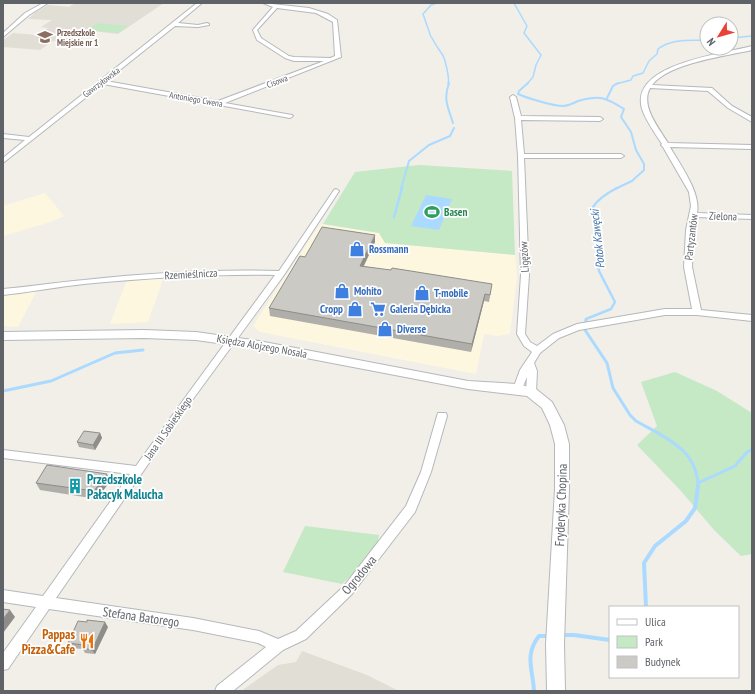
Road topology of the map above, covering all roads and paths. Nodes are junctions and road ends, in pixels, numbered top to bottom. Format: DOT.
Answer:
graph roads {
  1 [pos="46,3"];
  2 [pos="200,3"];
  3 [pos="265,3"];
  4 [pos="275,7"];
  5 [pos="173,24"];
  6 [pos="207,24"];
  7 [pos="3,36"];
  8 [pos="752,48"];
  9 [pos="334,58"];
  10 [pos="101,82"];
  11 [pos="647,86"];
  12 [pos="513,97"];
  13 [pos="219,103"];
  14 [pos="290,116"];
  15 [pos="518,118"];
  16 [pos="600,120"];
  17 [pos="752,120"];
  18 [pos="3,136"];
  19 [pos="28,139"];
  20 [pos="664,145"];
  21 [pos="752,147"];
  22 [pos="521,156"];
  23 [pos="621,156"];
  24 [pos="3,161"];
  25 [pos="336,191"];
  26 [pos="694,215"];
  27 [pos="752,217"];
  28 [pos="281,273"];
  29 [pos="3,292"];
  30 [pos="697,312"];
  31 [pos="752,318"];
  32 [pos="3,336"];
  33 [pos="232,340"];
  34 [pos="537,351"];
  35 [pos="524,390"];
  36 [pos="442,416"];
  37 [pos="3,454"];
  38 [pos="139,471"];
  39 [pos="3,596"];
  40 [pos="45,602"];
  41 [pos="278,646"];
  42 [pos="3,664"];
  43 [pos="222,691"];
  44 [pos="556,691"];
  1 -- 7 [label="street"];
  2 -- 5 [label="street, Gawrzyłowska"];
  3 -- 4 [label="street"];
  4 -- 9 [label="street"];
  4 -- 9 [label="street, Cisowa"];
  5 -- 6 [label="street"];
  5 -- 10 [label="street, Gawrzyłowska"];
  8 -- 11 [label="street"];
  9 -- 13 [label="street, Cisowa"];
  10 -- 13 [label="street, Antoniego Cwena"];
  10 -- 19 [label="street, Gawrzyłowska"];
  11 -- 17 [label="street"];
  11 -- 20 [label="street, Partyzantów"];
  12 -- 15 [label="street, Ligęzów"];
  13 -- 14 [label="street, Antoniego Cwena"];
  15 -- 16 [label="street"];
  15 -- 22 [label="street, Ligęzów"];
  18 -- 19 [label="street"];
  19 -- 24 [label="street, Gawrzyłowska"];
  20 -- 21 [label="street"];
  20 -- 26 [label="street, Partyzantów"];
  22 -- 23 [label="street"];
  22 -- 34 [label="street, Ligęzów"];
  25 -- 28 [label="street"];
  26 -- 27 [label="street, Zielona"];
  26 -- 30 [label="street, Partyzantów"];
  28 -- 29 [label="street, Rzemieślnicza"];
  28 -- 33 [label="street, Jana III Sobieskiego"];
  30 -- 31 [label="street"];
  30 -- 34 [label="street"];
  32 -- 33 [label="street, Księdza Alojzego Nosala"];
  33 -- 35 [label="street, Księdza Alojzego Nosala"];
  33 -- 38 [label="street, Jana III Sobieskiego"];
  34 -- 35 [label="street"];
  35 -- 44 [label="street, Fryderyka Chopina"];
  36 -- 41 [label="street, Ogrodowa"];
  37 -- 38 [label="street"];
  38 -- 40 [label="street, Jana III Sobieskiego"];
  39 -- 40 [label="street, Stefana Batorego"];
  40 -- 41 [label="street, Stefana Batorego"];
  40 -- 42 [label="street, Jana III Sobieskiego"];
  41 -- 43 [label="street, Ogrodowa"];
}
